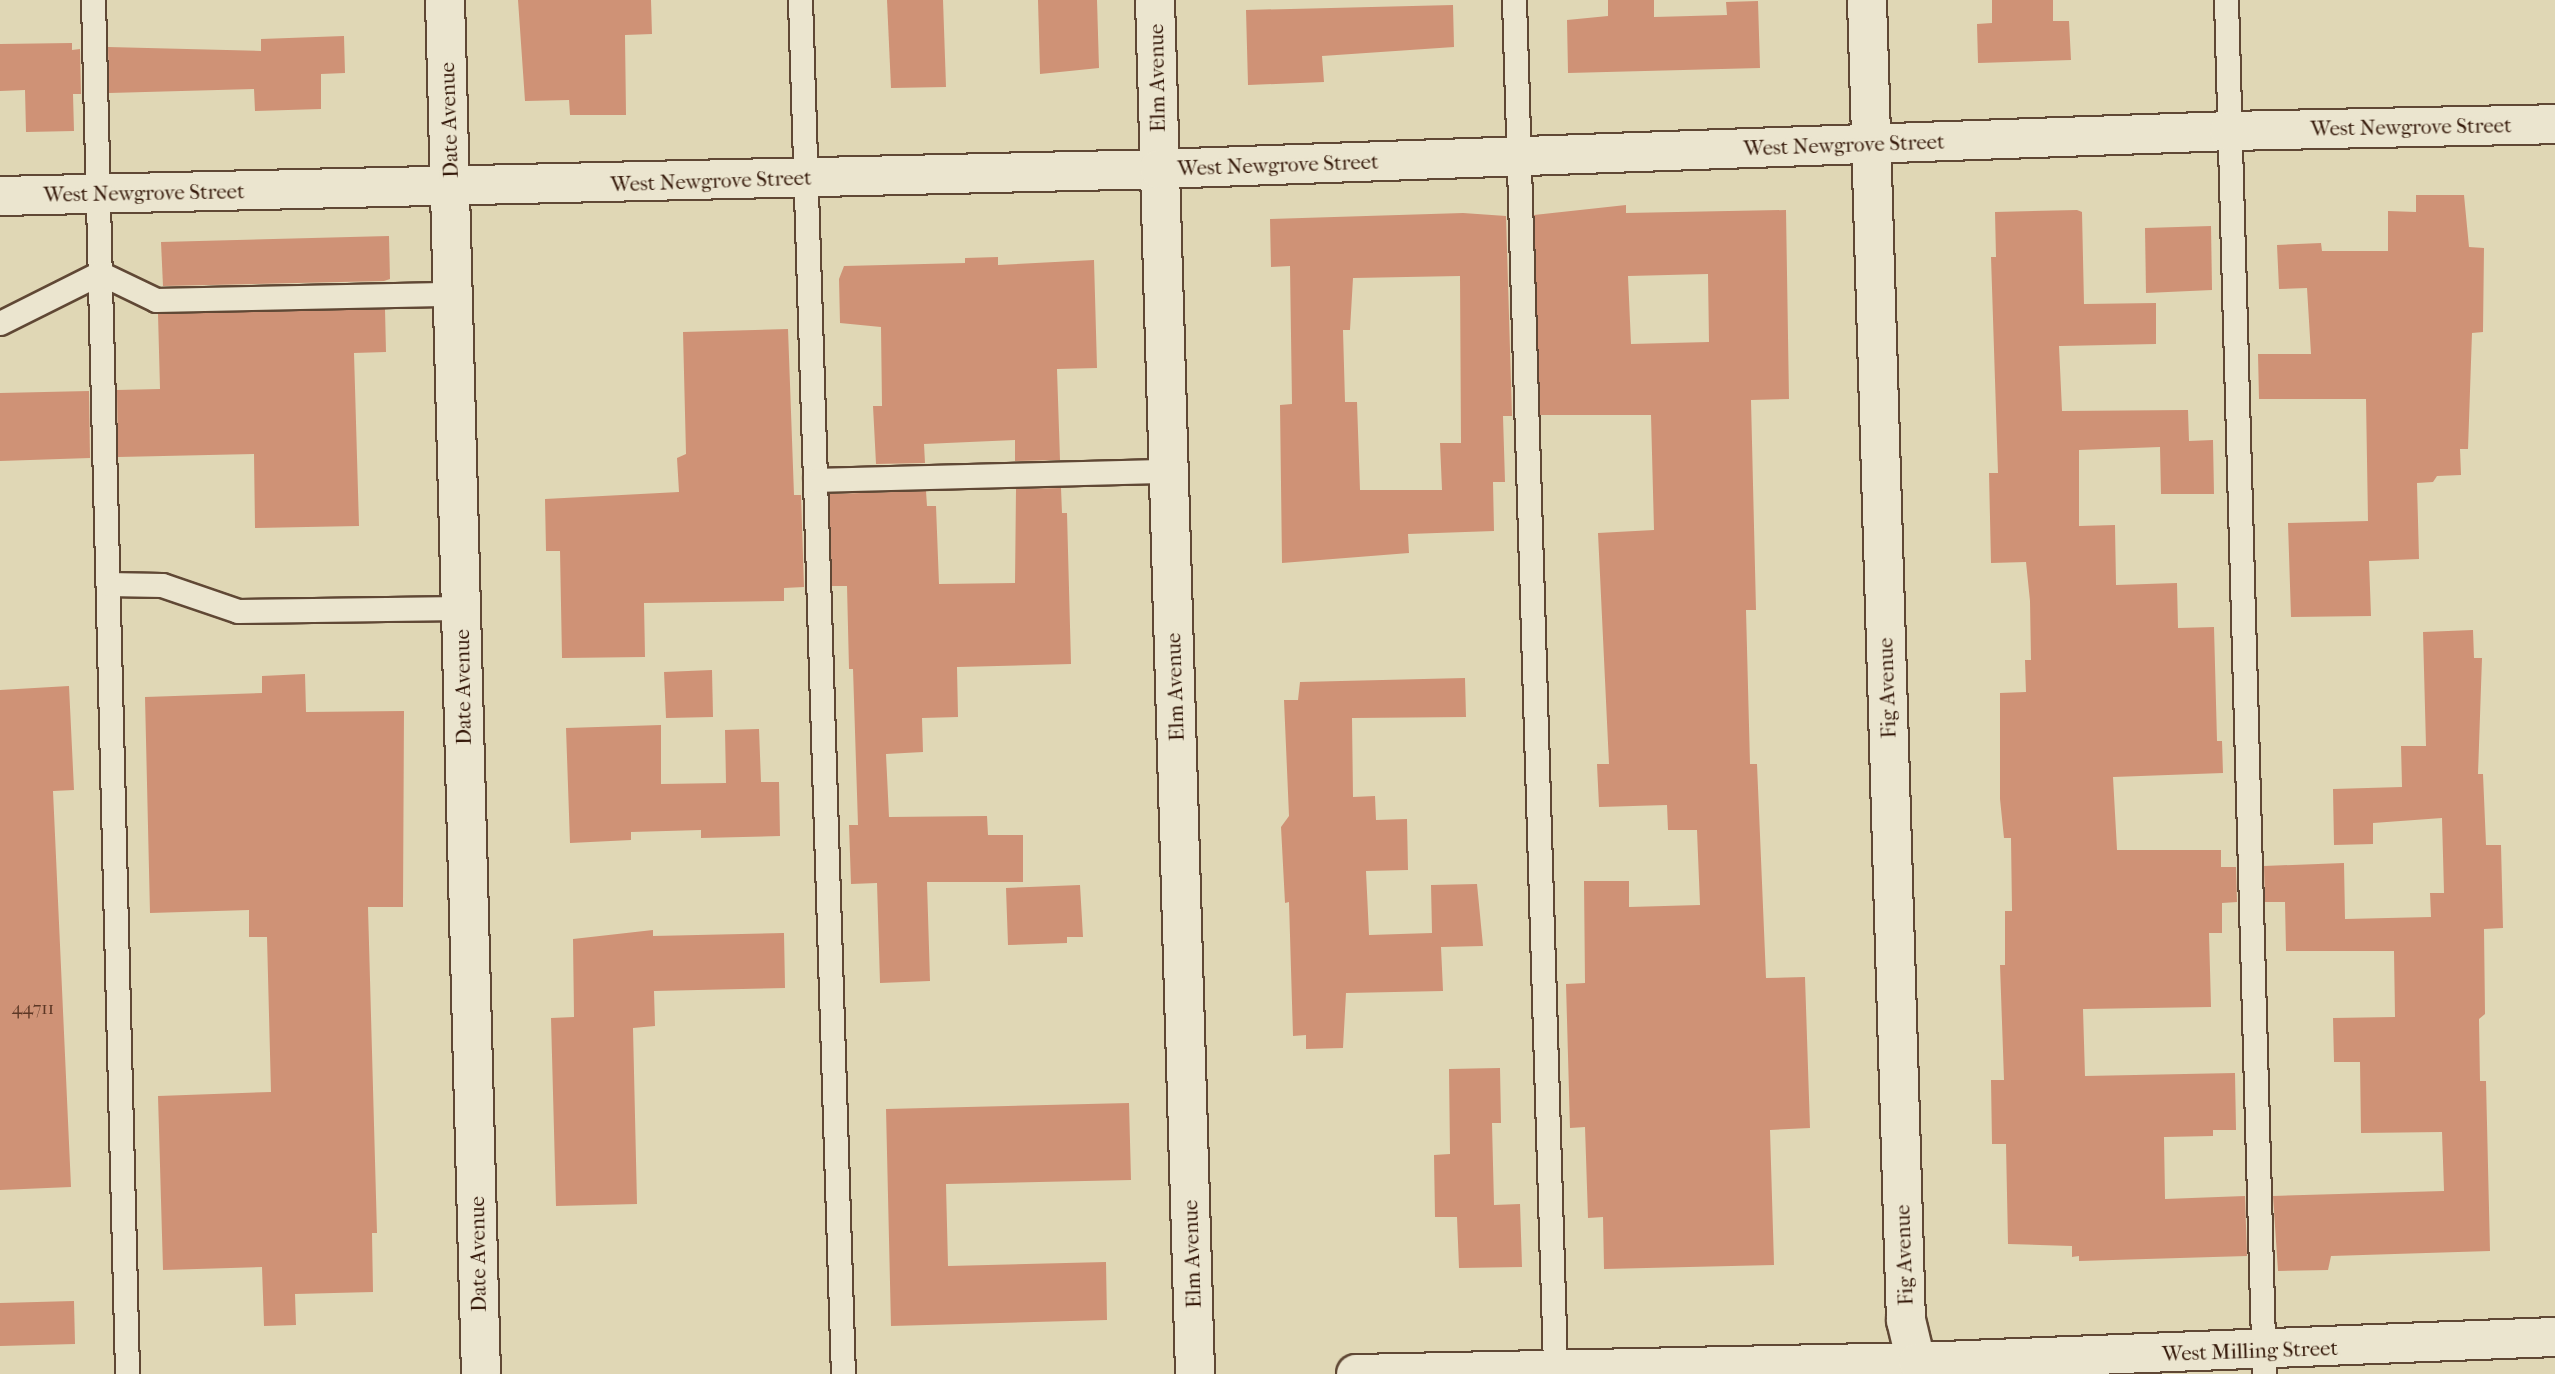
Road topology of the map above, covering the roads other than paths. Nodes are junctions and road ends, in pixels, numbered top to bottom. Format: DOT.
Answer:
graph roads {
  1 [pos="93,0"];
  2 [pos="445,0"];
  3 [pos="800,0"];
  4 [pos="1155,0"];
  5 [pos="1514,0"];
  6 [pos="1867,0"];
  7 [pos="2226,0"];
  8 [pos="2555,124"];
  9 [pos="2229,131"];
  10 [pos="1870,144"];
  11 [pos="1520,156"];
  12 [pos="1159,169"];
  13 [pos="804,178"];
  14 [pos="452,189"];
  15 [pos="98,193"];
  16 [pos="0,196"];
  17 [pos="100,273"];
  18 [pos="454,294"];
  19 [pos="0,323"];
  20 [pos="1168,471"];
  21 [pos="815,480"];
  22 [pos="108,584"];
  23 [pos="461,608"];
  24 [pos="2555,1337"];
  25 [pos="2263,1363"];
  26 [pos="1919,1368"];
  27 [pos="1555,1369"];
  28 [pos="127,1374"];
  29 [pos="481,1374"];
  30 [pos="843,1374"];
  31 [pos="1195,1374"];
  32 [pos="1356,1374"];
  1 -- 15 [label="lane"];
  2 -- 14 [label="street, Date Avenue"];
  3 -- 13 [label="lane"];
  4 -- 12 [label="street, Elm Avenue"];
  5 -- 11 [label="lane"];
  6 -- 10 [label="street, Fig Avenue"];
  7 -- 9 [label="lane"];
  8 -- 9 [label="street, West Newgrove Street"];
  9 -- 10 [label="street, West Newgrove Street"];
  9 -- 25 [label="lane"];
  10 -- 11 [label="street, West Newgrove Street"];
  10 -- 26 [label="street, Fig Avenue"];
  11 -- 12 [label="street, West Newgrove Street"];
  11 -- 27 [label="lane"];
  12 -- 13 [label="street, West Newgrove Street"];
  12 -- 20 [label="street, Elm Avenue"];
  13 -- 14 [label="street, West Newgrove Street"];
  13 -- 21 [label="lane"];
  14 -- 15 [label="street, West Newgrove Street"];
  14 -- 18 [label="street, Date Avenue"];
  15 -- 16 [label="street, West Newgrove Street"];
  15 -- 17 [label="lane"];
  17 -- 18 [label="lane"];
  17 -- 19 [label="lane"];
  17 -- 22 [label="lane"];
  18 -- 23 [label="street, Date Avenue"];
  20 -- 21 [label="lane"];
  20 -- 31 [label="street, Elm Avenue"];
  21 -- 30 [label="lane"];
  22 -- 23 [label="lane"];
  22 -- 28 [label="lane"];
  23 -- 29 [label="street, Date Avenue"];
  24 -- 25 [label="street, West Milling Street"];
  25 -- 26 [label="street, West Milling Street"];
  26 -- 27 [label="street, West Milling Street"];
  27 -- 32 [label="street, West Milling Street"];
}
